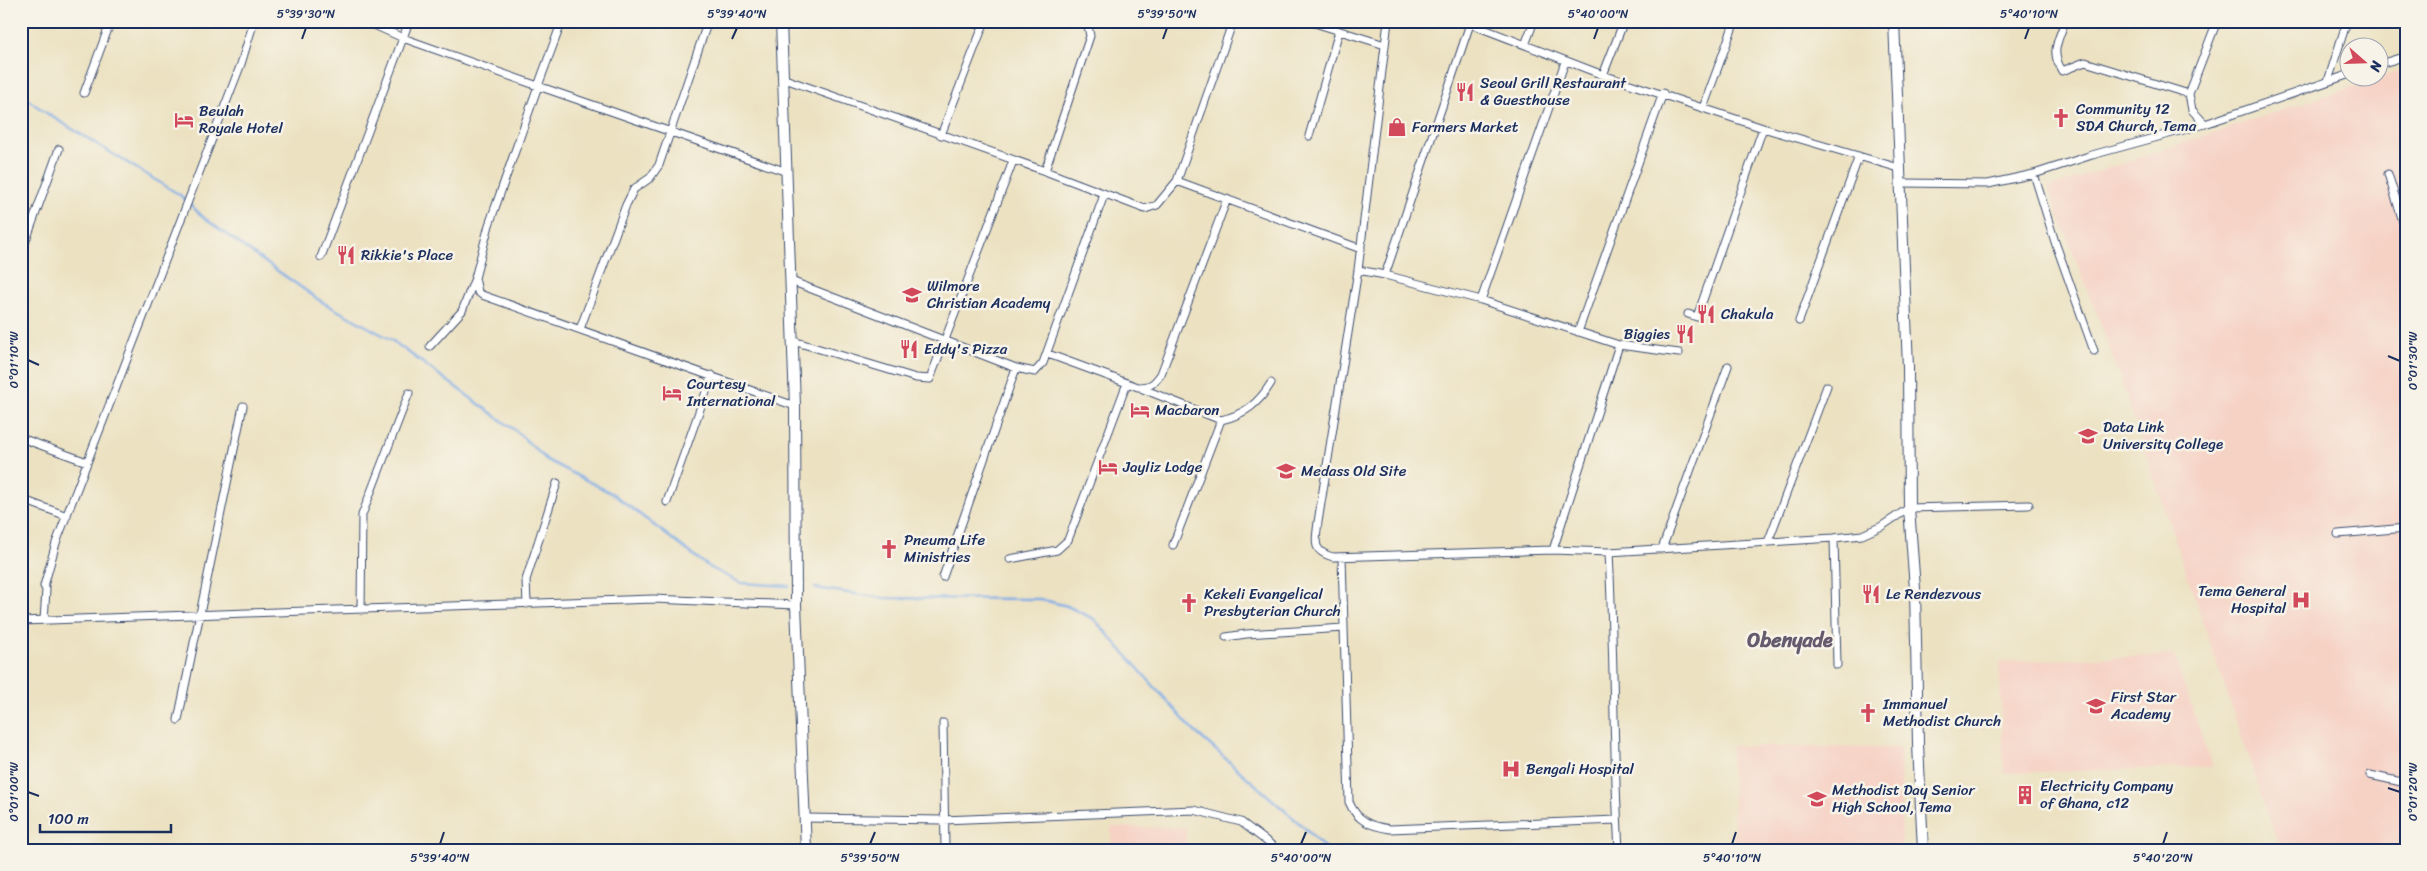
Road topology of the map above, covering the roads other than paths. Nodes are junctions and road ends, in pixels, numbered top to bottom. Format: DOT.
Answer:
graph roads {
  1 [pos="111,21"];
  2 [pos="254,21"];
  3 [pos="365,21"];
  4 [pos="410,21"];
  5 [pos="562,21"];
  6 [pos="708,21"];
  7 [pos="781,21"];
  8 [pos="985,21"];
  9 [pos="1087,21"];
  10 [pos="1233,21"];
  11 [pos="1308,21"];
  12 [pos="1388,21"];
  13 [pos="1534,21"];
  14 [pos="1624,21"];
  15 [pos="1735,21"];
  16 [pos="1894,21"];
  17 [pos="2066,21"];
  18 [pos="2217,21"];
  19 [pos="2347,21"];
  20 [pos="1467,23"];
  21 [pos="1339,31"];
  22 [pos="403,38"];
  23 [pos="1385,45"];
  24 [pos="1525,45"];
  25 [pos="2406,56"];
  26 [pos="2390,61"];
  27 [pos="1565,62"];
  28 [pos="1603,75"];
  29 [pos="2340,77"];
  30 [pos="782,78"];
  31 [pos="2328,81"];
  32 [pos="538,86"];
  33 [pos="84,93"];
  34 [pos="1662,93"];
  35 [pos="2189,94"];
  36 [pos="1703,108"];
  37 [pos="2205,124"];
  38 [pos="1763,128"];
  39 [pos="670,131"];
  40 [pos="941,135"];
  41 [pos="1308,136"];
  42 [pos="59,149"];
  43 [pos="1859,156"];
  44 [pos="1013,161"];
  45 [pos="1899,168"];
  46 [pos="1045,171"];
  47 [pos="788,172"];
  48 [pos="2034,174"];
  49 [pos="2388,174"];
  50 [pos="1177,181"];
  51 [pos="1901,182"];
  52 [pos="1104,195"];
  53 [pos="1228,199"];
  54 [pos="2406,231"];
  55 [pos="1361,249"];
  56 [pos="21,254"];
  57 [pos="321,257"];
  58 [pos="1358,270"];
  59 [pos="1385,275"];
  60 [pos="475,278"];
  61 [pos="791,280"];
  62 [pos="1481,300"];
  63 [pos="1688,314"];
  64 [pos="1799,321"];
  65 [pos="580,329"];
  66 [pos="1578,332"];
  67 [pos="793,341"];
  68 [pos="946,341"];
  69 [pos="1619,345"];
  70 [pos="430,346"];
  71 [pos="2094,351"];
  72 [pos="1679,353"];
  73 [pos="1048,354"];
  74 [pos="1728,366"];
  75 [pos="1016,368"];
  76 [pos="712,375"];
  77 [pos="1127,383"];
  78 [pos="1271,383"];
  79 [pos="1827,386"];
  80 [pos="1138,387"];
  81 [pos="409,393"];
  82 [pos="243,406"];
  83 [pos="795,406"];
  84 [pos="1221,420"];
  85 [pos="21,438"];
  86 [pos="87,462"];
  87 [pos="557,484"];
  88 [pos="21,499"];
  89 [pos="668,502"];
  90 [pos="2029,506"];
  91 [pos="1910,508"];
  92 [pos="67,516"];
  93 [pos="2406,528"];
  94 [pos="2338,534"];
  95 [pos="1834,538"];
  96 [pos="1768,542"];
  97 [pos="1173,545"];
  98 [pos="1662,549"];
  99 [pos="1552,550"];
  100 [pos="1609,552"];
  101 [pos="1342,557"];
  102 [pos="1010,559"];
  103 [pos="943,577"];
  104 [pos="527,604"];
  105 [pos="796,605"];
  106 [pos="361,610"];
  107 [pos="200,614"];
  108 [pos="44,620"];
  109 [pos="21,621"];
  110 [pos="1344,628"];
  111 [pos="1226,637"];
  112 [pos="1837,665"];
  113 [pos="178,720"];
  114 [pos="943,723"];
  115 [pos="2370,775"];
  116 [pos="2406,782"];
  117 [pos="804,818"];
  118 [pos="943,820"];
  119 [pos="1617,820"];
  120 [pos="806,850"];
  121 [pos="945,850"];
  122 [pos="1278,850"];
  123 [pos="1619,850"];
  124 [pos="1923,850"];
  1 -- 33 [label="street"];
  2 -- 86 [label="street"];
  3 -- 22 [label="street"];
  4 -- 22 [label="street"];
  5 -- 32 [label="street"];
  6 -- 39 [label="street"];
  7 -- 30 [label="street"];
  8 -- 40 [label="street"];
  9 -- 46 [label="street"];
  10 -- 50 [label="street"];
  11 -- 21 [label="street"];
  12 -- 23 [label="street"];
  13 -- 24 [label="street"];
  14 -- 28 [label="street"];
  15 -- 36 [label="street"];
  16 -- 45 [label="street"];
  17 -- 35 [label="street"];
  18 -- 35 [label="street"];
  19 -- 31 [label="street"];
  20 -- 24 [label="street"];
  20 -- 59 [label="street"];
  21 -- 23 [label="street"];
  21 -- 41 [label="street"];
  22 -- 32 [label="street"];
  22 -- 57 [label="street"];
  23 -- 55 [label="street"];
  24 -- 27 [label="street"];
  25 -- 26 [label="street"];
  27 -- 28 [label="street"];
  27 -- 62 [label="street"];
  28 -- 34 [label="street"];
  29 -- 31 [label="street"];
  30 -- 40 [label="street"];
  30 -- 47 [label="street"];
  31 -- 37 [label="street"];
  32 -- 39 [label="street"];
  32 -- 60 [label="street"];
  34 -- 36 [label="street"];
  34 -- 66 [label="street"];
  35 -- 37 [label="street"];
  36 -- 38 [label="street"];
  37 -- 48 [label="street"];
  38 -- 43 [label="street"];
  38 -- 63 [label="street"];
  39 -- 47 [label="street"];
  39 -- 65 [label="street"];
  40 -- 44 [label="street"];
  42 -- 56 [label="street"];
  43 -- 45 [label="street"];
  43 -- 64 [label="street"];
  44 -- 46 [label="street"];
  44 -- 68 [label="street"];
  45 -- 51 [label="street"];
  46 -- 52 [label="street"];
  47 -- 61 [label="street"];
  48 -- 51 [label="street"];
  48 -- 71 [label="street"];
  49 -- 54 [label="street"];
  50 -- 52 [label="street"];
  50 -- 53 [label="street"];
  51 -- 91 [label="street"];
  52 -- 73 [label="street"];
  53 -- 55 [label="street"];
  53 -- 80 [label="street"];
  55 -- 58 [label="street"];
  58 -- 59 [label="street"];
  58 -- 101 [label="street"];
  59 -- 62 [label="street"];
  60 -- 65 [label="street"];
  60 -- 70 [label="street"];
  61 -- 67 [label="street"];
  61 -- 68 [label="street"];
  62 -- 66 [label="street"];
  65 -- 76 [label="street"];
  66 -- 69 [label="street"];
  67 -- 68 [label="street"];
  67 -- 83 [label="street"];
  68 -- 75 [label="street"];
  69 -- 72 [label="street"];
  69 -- 99 [label="street"];
  73 -- 75 [label="street"];
  73 -- 77 [label="street"];
  74 -- 98 [label="street"];
  75 -- 103 [label="street"];
  76 -- 83 [label="street"];
  76 -- 89 [label="street"];
  77 -- 80 [label="street"];
  77 -- 102 [label="street"];
  78 -- 84 [label="street"];
  79 -- 96 [label="street"];
  80 -- 84 [label="street"];
  81 -- 106 [label="street"];
  82 -- 107 [label="street"];
  83 -- 105 [label="street"];
  84 -- 97 [label="street"];
  85 -- 86 [label="street"];
  86 -- 92 [label="street"];
  87 -- 104 [label="street"];
  88 -- 92 [label="street"];
  90 -- 91 [label="street"];
  91 -- 95 [label="street"];
  91 -- 124 [label="street"];
  92 -- 108 [label="street"];
  93 -- 94 [label="street"];
  95 -- 96 [label="street"];
  95 -- 112 [label="street"];
  96 -- 98 [label="street"];
  98 -- 100 [label="street"];
  99 -- 100 [label="street"];
  99 -- 101 [label="street"];
  100 -- 119 [label="street"];
  101 -- 110 [label="street"];
  104 -- 105 [label="street"];
  104 -- 106 [label="street"];
  105 -- 117 [label="street"];
  106 -- 107 [label="street"];
  107 -- 108 [label="street"];
  107 -- 113 [label="street"];
  108 -- 109 [label="street"];
  110 -- 111 [label="street"];
  110 -- 119 [label="street"];
  114 -- 118 [label="street"];
  115 -- 116 [label="street"];
  117 -- 118 [label="street"];
  117 -- 120 [label="street"];
  118 -- 121 [label="street"];
  118 -- 122 [label="street"];
  119 -- 123 [label="street"];
}
